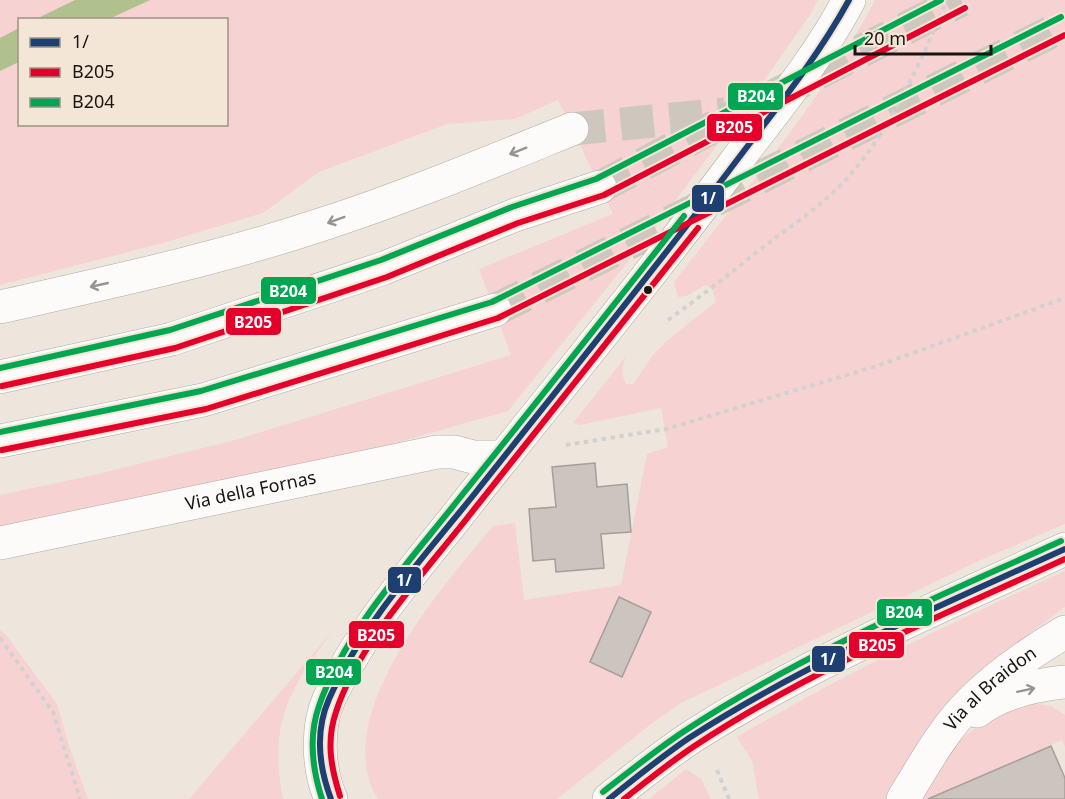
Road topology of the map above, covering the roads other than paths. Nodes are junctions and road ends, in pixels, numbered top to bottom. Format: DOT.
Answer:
graph roads {
  1 [pos="849,0"];
  2 [pos="572,129"];
  3 [pos="600,187"];
  4 [pos="0,307"];
  5 [pos="495,310"];
  6 [pos="0,376"];
  7 [pos="0,441"];
  8 [pos="504,457"];
  9 [pos="0,543"];
  10 [pos="1065,549"];
  11 [pos="1065,632"];
  12 [pos="1065,682"];
  13 [pos="929,759"];
  14 [pos="331,799"];
  15 [pos="609,799"];
  16 [pos="903,799"];
  1 -- 8 [label="main road"];
  2 -- 4 [label="main road, one-way"];
  3 -- 6 [label="main road"];
  5 -- 7 [label="main road"];
  8 -- 9 [label="main road, Via della Fornas"];
  8 -- 14 [label="main road"];
  10 -- 15 [label="main road"];
  11 -- 13 [label="main road, Via al Braidon"];
  13 -- 12 [label="main road, Via al Braidon, one-way"];
  13 -- 16 [label="main road, Via al Braidon"];
}
